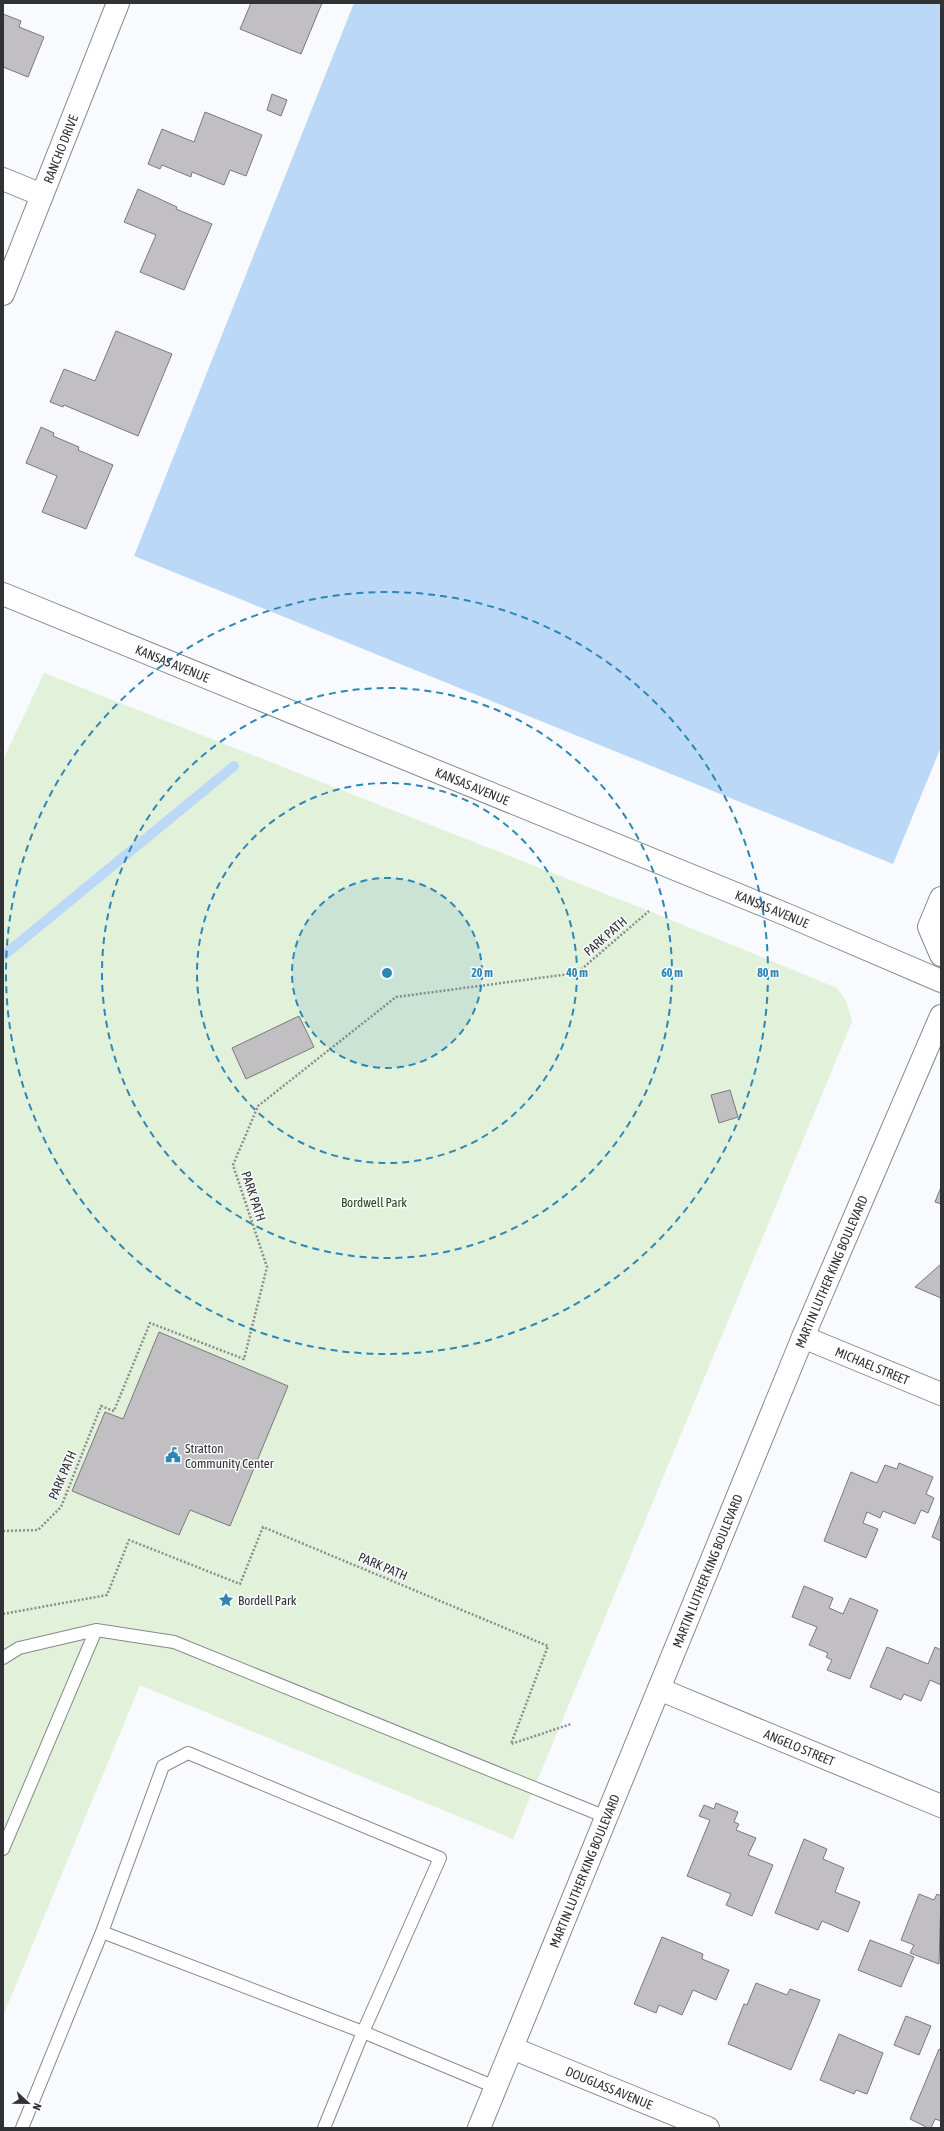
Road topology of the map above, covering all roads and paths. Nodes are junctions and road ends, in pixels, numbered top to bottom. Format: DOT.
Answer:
graph roads {
  1 [pos="118,3"];
  2 [pos="3,179"];
  3 [pos="42,195"];
  4 [pos="3,294"];
  5 [pos="3,594"];
  6 [pos="941,898"];
  7 [pos="649,911"];
  8 [pos="941,955"];
  9 [pos="941,981"];
  10 [pos="941,1016"];
  11 [pos="803,1338"];
  12 [pos="941,1394"];
  13 [pos="3,1531"];
  14 [pos="3,1614"];
  15 [pos="96,1630"];
  16 [pos="3,1658"];
  17 [pos="659,1689"];
  18 [pos="571,1724"];
  19 [pos="941,1806"];
  20 [pos="606,1817"];
  21 [pos="3,1849"];
  22 [pos="102,1932"];
  23 [pos="363,2032"];
  24 [pos="512,2048"];
  25 [pos="495,2087"];
  26 [pos="22,2128"];
  27 [pos="324,2128"];
  28 [pos="478,2128"];
  29 [pos="708,2128"];
  1 -- 3 [label="street, RANCHO DRIVE"];
  2 -- 3 [label="street"];
  3 -- 4 [label="street, RANCHO DRIVE"];
  5 -- 9 [label="street, KANSAS AVENUE"];
  6 -- 8 [label="street"];
  7 -- 13 [label="path, PARK PATH"];
  10 -- 11 [label="street, MARTIN LUTHER KING BOULEVARD"];
  11 -- 12 [label="street, MICHAEL STREET"];
  11 -- 17 [label="street, MARTIN LUTHER KING BOULEVARD"];
  14 -- 18 [label="path, PARK PATH"];
  15 -- 16 [label="lane"];
  15 -- 20 [label="lane"];
  15 -- 21 [label="lane"];
  17 -- 19 [label="street, ANGELO STREET"];
  17 -- 20 [label="street, MARTIN LUTHER KING BOULEVARD"];
  20 -- 24 [label="street, MARTIN LUTHER KING BOULEVARD"];
  22 -- 23 [label="lane"];
  22 -- 23 [label="lane"];
  22 -- 26 [label="lane"];
  23 -- 25 [label="lane"];
  23 -- 27 [label="lane"];
  24 -- 25 [label="street, MARTIN LUTHER KING BOULEVARD"];
  24 -- 29 [label="street, DOUGLASS AVENUE"];
  25 -- 28 [label="street, MARTIN LUTHER KING BOULEVARD"];
}
